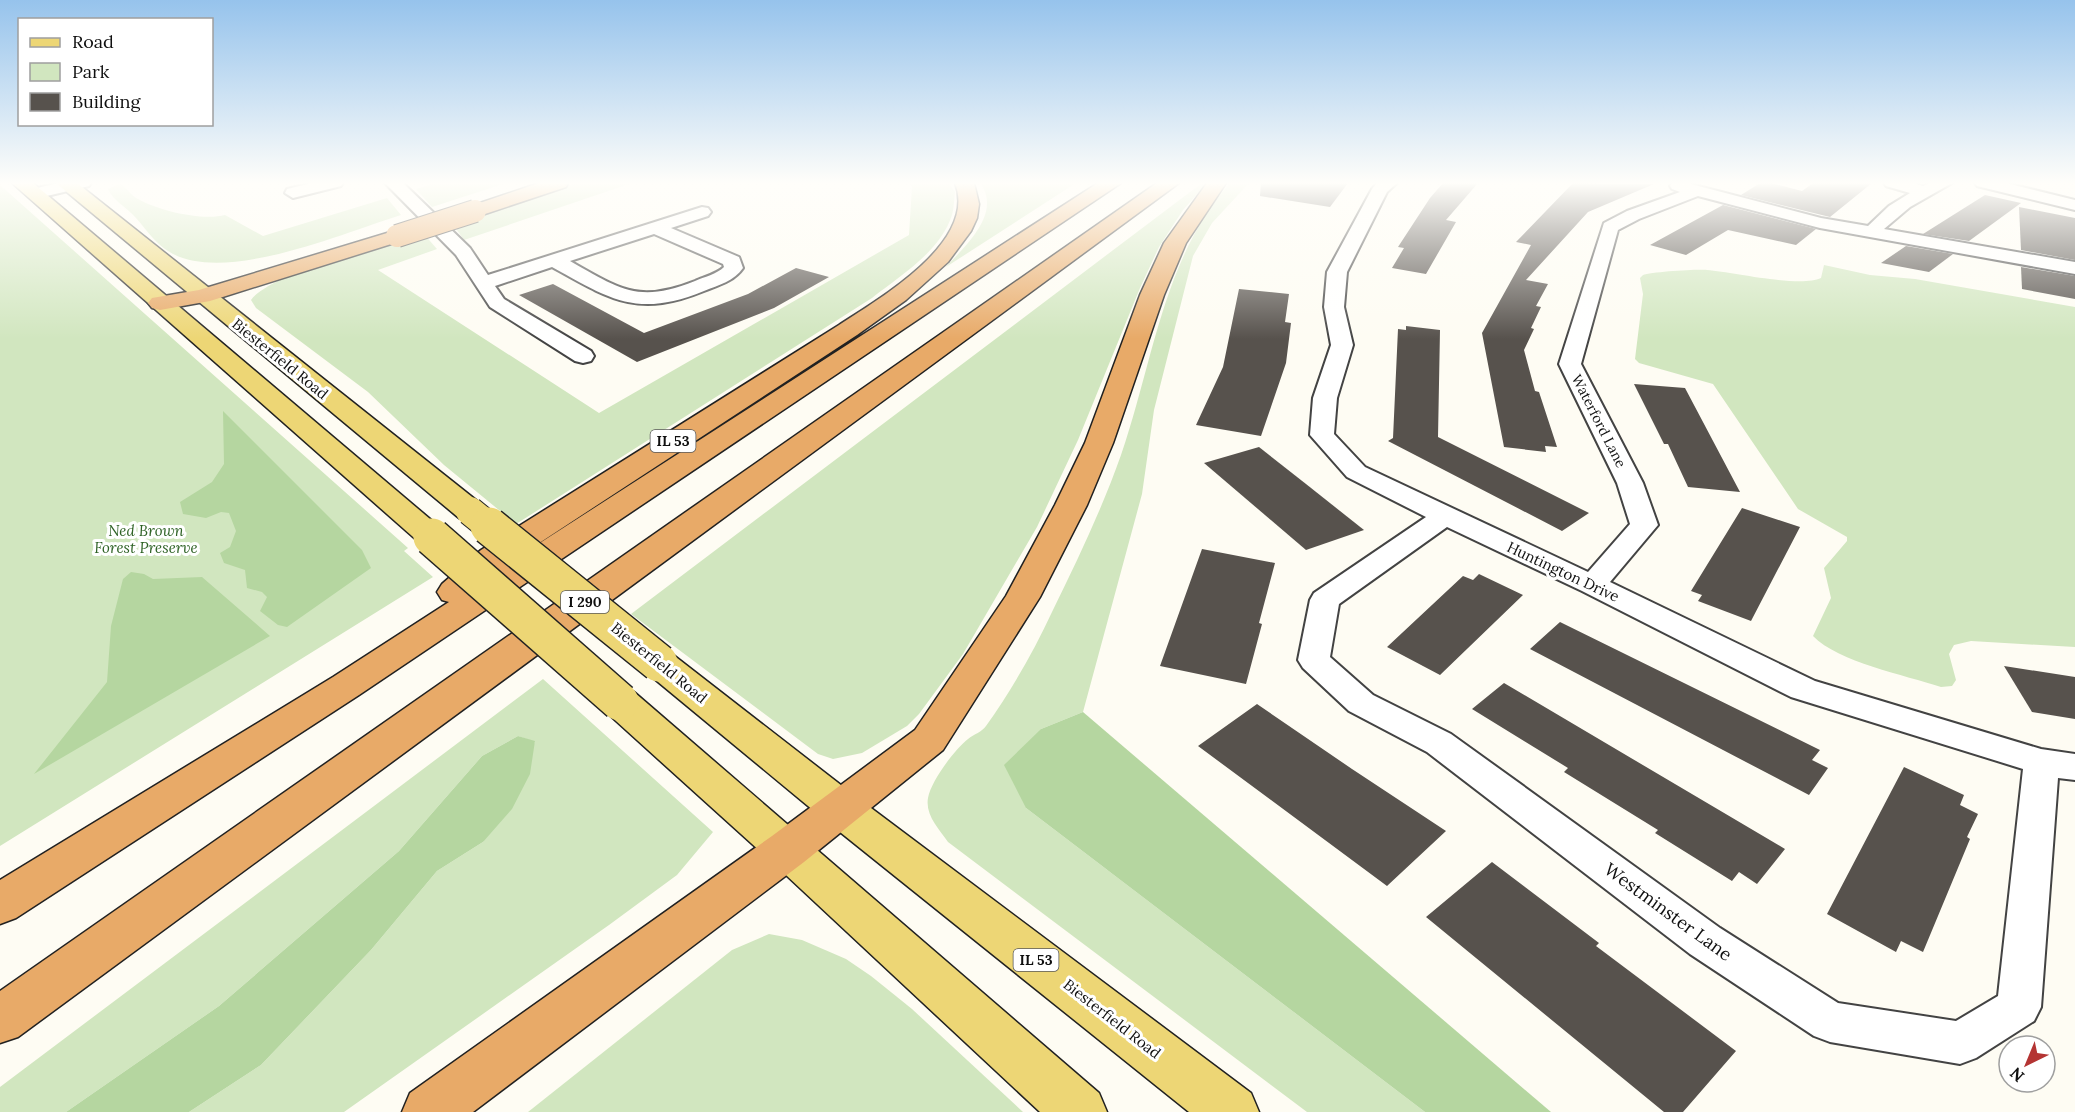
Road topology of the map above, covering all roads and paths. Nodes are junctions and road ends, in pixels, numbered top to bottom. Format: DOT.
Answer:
graph roads {
  1 [pos="81,235"];
  2 [pos="130,235"];
  3 [pos="381,235"];
  4 [pos="446,235"];
  5 [pos="634,235"];
  6 [pos="672,235"];
  7 [pos="959,235"];
  8 [pos="1033,235"];
  9 [pos="1097,235"];
  10 [pos="1181,235"];
  11 [pos="1356,235"];
  12 [pos="1608,235"];
  13 [pos="1883,235"];
  14 [pos="554,260"];
  15 [pos="2075,268"];
  16 [pos="484,283"];
  17 [pos="196,292"];
  18 [pos="160,303"];
  19 [pos="583,356"];
  20 [pos="1444,516"];
  21 [pos="1592,585"];
  22 [pos="346,686"];
  23 [pos="2058,765"];
  24 [pos="840,808"];
  25 [pos="788,849"];
  26 [pos="0,904"];
  27 [pos="0,1020"];
  28 [pos="429,1112"];
  29 [pos="1080,1112"];
  30 [pos="1232,1112"];
  1 -- 18 [label="main road"];
  2 -- 17 [label="main road, Biesterfield Road / IL 53"];
  3 -- 17 [label="highway, bridge"];
  4 -- 16 [label="street"];
  5 -- 14 [label="street"];
  6 -- 14 [label="street"];
  7 -- 22 [label="highway, IL 53"];
  8 -- 22 [label="highway"];
  9 -- 27 [label="highway, I 290"];
  10 -- 24 [label="highway"];
  11 -- 20 [label="street, Huntington Drive"];
  12 -- 21 [label="street, Waterford Lane"];
  13 -- 15 [label="street"];
  14 -- 16 [label="street"];
  16 -- 19 [label="street"];
  17 -- 18 [label="highway"];
  17 -- 24 [label="main road, Biesterfield Road / IL 53, bridge"];
  18 -- 25 [label="main road, bridge"];
  20 -- 21 [label="street, Huntington Drive"];
  20 -- 23 [label="street, Westminster Lane"];
  21 -- 23 [label="street, Huntington Drive"];
  22 -- 26 [label="highway"];
  24 -- 25 [label="highway"];
  24 -- 30 [label="main road, Biesterfield Road / IL 53"];
  25 -- 28 [label="highway"];
  25 -- 29 [label="main road"];
}
